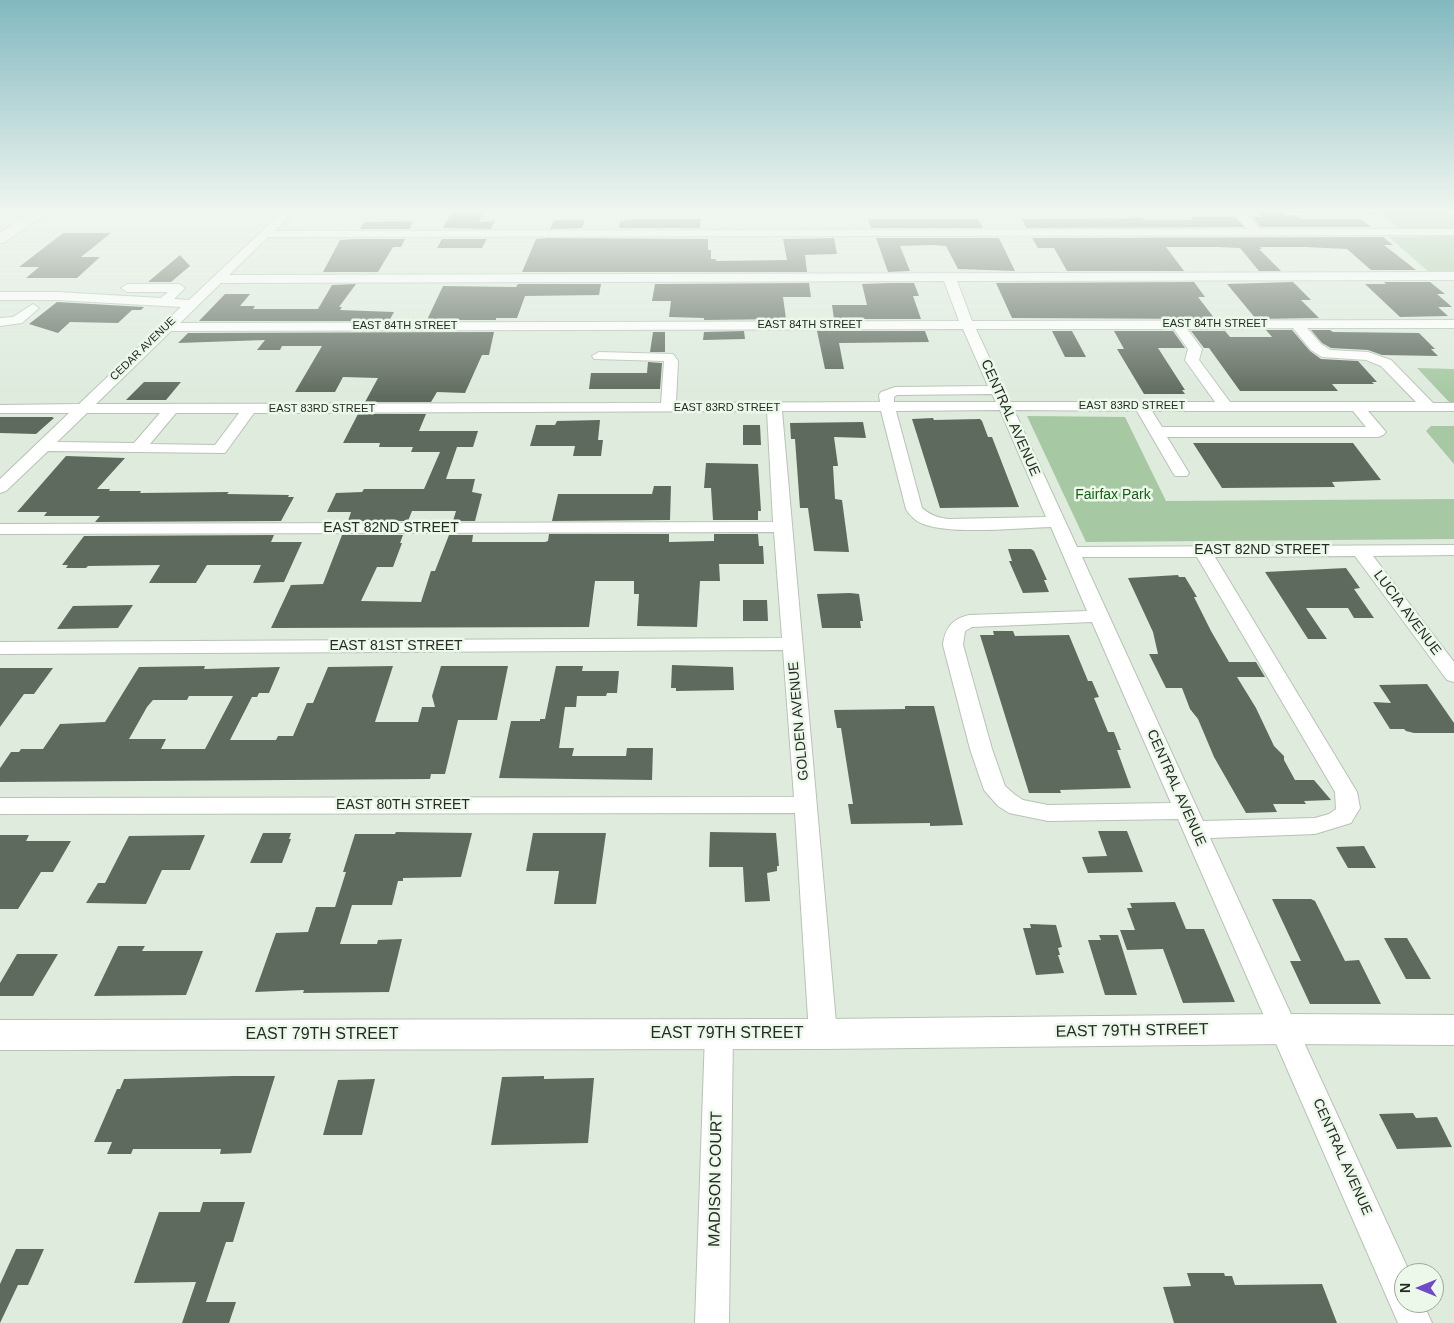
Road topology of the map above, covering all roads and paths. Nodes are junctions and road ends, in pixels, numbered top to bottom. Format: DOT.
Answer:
graph roads {
  1 [pos="221,274"];
  2 [pos="1454,276"];
  3 [pos="948,277"];
  4 [pos="216,279"];
  5 [pos="0,284"];
  6 [pos="60,292"];
  7 [pos="0,296"];
  8 [pos="163,302"];
  9 [pos="189,304"];
  10 [pos="0,318"];
  11 [pos="0,322"];
  12 [pos="967,324"];
  13 [pos="1177,324"];
  14 [pos="1296,324"];
  15 [pos="1454,324"];
  16 [pos="166,327"];
  17 [pos="599,356"];
  18 [pos="1001,398"];
  19 [pos="1142,406"];
  20 [pos="887,407"];
  21 [pos="1226,407"];
  22 [pos="1357,407"];
  23 [pos="1429,407"];
  24 [pos="1454,407"];
  25 [pos="668,408"];
  26 [pos="774,408"];
  27 [pos="0,409"];
  28 [pos="171,409"];
  29 [pos="249,409"];
  30 [pos="80,410"];
  31 [pos="1156,432"];
  32 [pos="43,446"];
  33 [pos="138,448"];
  34 [pos="1182,473"];
  35 [pos="0,488"];
  36 [pos="1056,522"];
  37 [pos="782,527"];
  38 [pos="0,529"];
  39 [pos="1359,549"];
  40 [pos="1202,550"];
  41 [pos="1454,550"];
  42 [pos="1069,552"];
  43 [pos="1098,616"];
  44 [pos="792,644"];
  45 [pos="0,648"];
  46 [pos="1454,676"];
  47 [pos="806,805"];
  48 [pos="0,806"];
  49 [pos="1190,820"];
  50 [pos="1285,1029"];
  51 [pos="1454,1030"];
  52 [pos="719,1034"];
  53 [pos="823,1034"];
  54 [pos="0,1035"];
  55 [pos="1394,1275"];
  56 [pos="712,1323"];
  1 -- 4 [label="street, CEDAR AVENUE"];
  2 -- 3 [label="street"];
  3 -- 4 [label="street"];
  3 -- 12 [label="street, CENTRAL AVENUE"];
  4 -- 9 [label="street, CEDAR AVENUE"];
  5 -- 6 [label="street"];
  6 -- 7 [label="street"];
  6 -- 8 [label="street"];
  6 -- 8 [label="street"];
  8 -- 9 [label="street"];
  9 -- 16 [label="street, CEDAR AVENUE"];
  10 -- 11 [label="street"];
  12 -- 13 [label="street, EAST 84TH STREET"];
  12 -- 16 [label="street, EAST 84TH STREET"];
  12 -- 18 [label="street, CENTRAL AVENUE"];
  13 -- 14 [label="street, EAST 84TH STREET"];
  13 -- 21 [label="street"];
  14 -- 15 [label="street, EAST 84TH STREET"];
  14 -- 23 [label="street"];
  16 -- 30 [label="street, CEDAR AVENUE"];
  17 -- 25 [label="street"];
  18 -- 19 [label="street, EAST 83RD STREET"];
  18 -- 20 [label="street, EAST 83RD STREET"];
  18 -- 36 [label="street, CENTRAL AVENUE"];
  19 -- 21 [label="street, EAST 83RD STREET"];
  19 -- 31 [label="street"];
  20 -- 26 [label="street, EAST 83RD STREET"];
  20 -- 36 [label="street"];
  21 -- 22 [label="street, EAST 83RD STREET"];
  22 -- 23 [label="street, EAST 83RD STREET"];
  22 -- 31 [label="street"];
  23 -- 24 [label="street, EAST 83RD STREET"];
  25 -- 26 [label="street, EAST 83RD STREET"];
  25 -- 29 [label="street, EAST 83RD STREET"];
  26 -- 37 [label="street, GOLDEN AVENUE"];
  27 -- 30 [label="street, EAST 83RD STREET"];
  28 -- 29 [label="street, EAST 83RD STREET"];
  28 -- 30 [label="street, EAST 83RD STREET"];
  28 -- 33 [label="street"];
  29 -- 33 [label="street"];
  30 -- 32 [label="street, CEDAR AVENUE"];
  31 -- 34 [label="street"];
  32 -- 33 [label="street"];
  32 -- 35 [label="street, CEDAR AVENUE"];
  36 -- 42 [label="street, CENTRAL AVENUE"];
  37 -- 38 [label="street, EAST 82ND STREET"];
  37 -- 44 [label="street, GOLDEN AVENUE"];
  39 -- 40 [label="street, EAST 82ND STREET"];
  39 -- 41 [label="street, EAST 82ND STREET"];
  39 -- 46 [label="street, LUCIA AVENUE"];
  40 -- 42 [label="street, EAST 82ND STREET"];
  40 -- 49 [label="street"];
  42 -- 43 [label="street, CENTRAL AVENUE"];
  43 -- 49 [label="street, CENTRAL AVENUE"];
  43 -- 49 [label="street"];
  44 -- 45 [label="street, EAST 81ST STREET"];
  44 -- 47 [label="street, GOLDEN AVENUE"];
  47 -- 48 [label="street, EAST 80TH STREET"];
  47 -- 53 [label="street, GOLDEN AVENUE"];
  49 -- 50 [label="street, CENTRAL AVENUE"];
  50 -- 51 [label="main road, EAST 79TH STREET"];
  50 -- 53 [label="main road, EAST 79TH STREET"];
  50 -- 55 [label="street, CENTRAL AVENUE"];
  52 -- 53 [label="main road, EAST 79TH STREET"];
  52 -- 54 [label="main road, EAST 79TH STREET"];
  52 -- 56 [label="street, MADISON COURT"];
}
